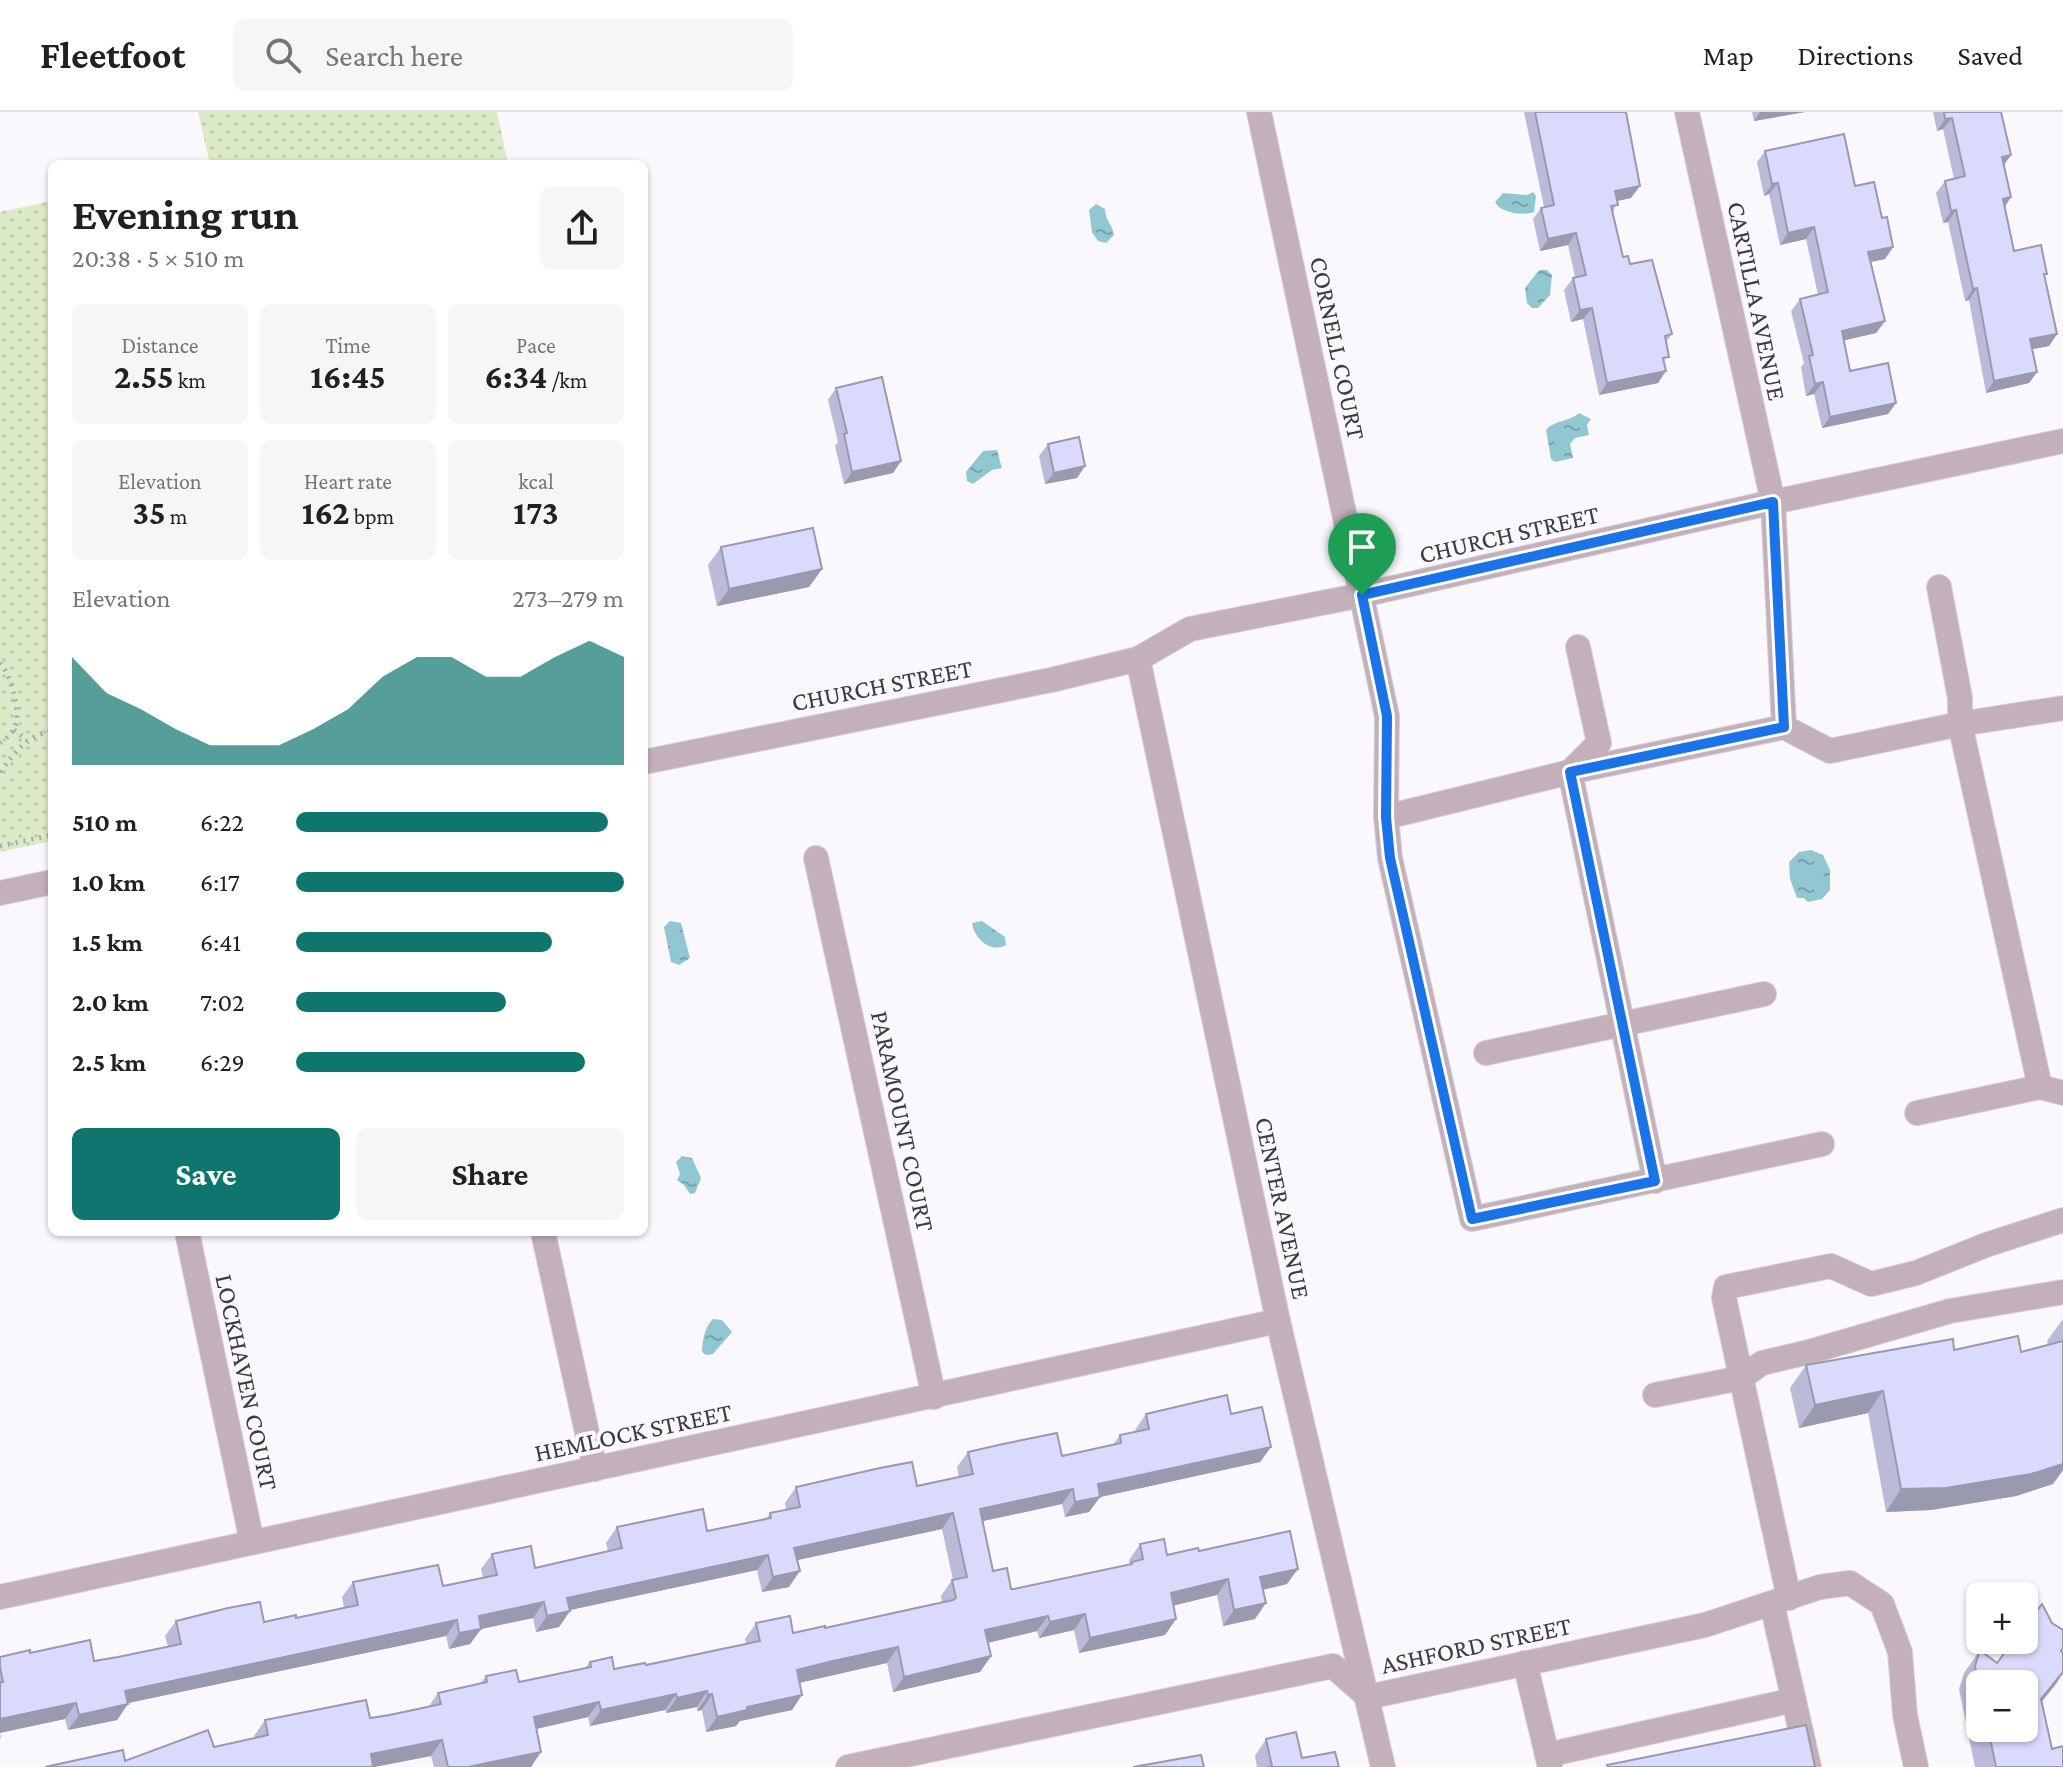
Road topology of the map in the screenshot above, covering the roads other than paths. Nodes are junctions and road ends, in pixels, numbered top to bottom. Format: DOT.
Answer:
graph roads {
  1 [pos="1259,112"];
  2 [pos="1687,112"];
  3 [pos="2063,441"];
  4 [pos="1773,502"];
  5 [pos="1939,587"];
  6 [pos="1362,595"];
  7 [pos="1578,647"];
  8 [pos="1138,659"];
  9 [pos="2063,708"];
  10 [pos="1960,724"];
  11 [pos="1784,727"];
  12 [pos="648,761"];
  13 [pos="1570,772"];
  14 [pos="1386,817"];
  15 [pos="816,858"];
  16 [pos="48,883"];
  17 [pos="0,893"];
  18 [pos="1764,994"];
  19 [pos="1622,1023"];
  20 [pos="1486,1053"];
  21 [pos="2051,1090"];
  22 [pos="1917,1113"];
  23 [pos="1822,1144"];
  24 [pos="1655,1181"];
  25 [pos="2063,1220"];
  26 [pos="188,1236"];
  27 [pos="544,1236"];
  28 [pos="2063,1292"];
  29 [pos="1278,1321"];
  30 [pos="1741,1378"];
  31 [pos="1655,1395"];
  32 [pos="934,1397"];
  33 [pos="595,1469"];
  34 [pos="252,1542"];
  35 [pos="0,1597"];
  36 [pos="1780,1601"];
  37 [pos="1525,1663"];
  38 [pos="1368,1697"];
  39 [pos="1794,1700"];
  40 [pos="1549,1761"];
  41 [pos="848,1767"];
  42 [pos="1383,1767"];
  43 [pos="1809,1767"];
  44 [pos="1916,1767"];
  1 -- 6 [label="street, CORNELL COURT"];
  2 -- 4 [label="street, CARTILLA AVENUE"];
  3 -- 4 [label="street, CHURCH STREET"];
  4 -- 6 [label="street, CHURCH STREET"];
  4 -- 11 [label="street, CARTILLA AVENUE"];
  5 -- 10 [label="street"];
  6 -- 8 [label="street, CHURCH STREET"];
  6 -- 14 [label="street, CORNELL COURT"];
  7 -- 13 [label="street"];
  8 -- 12 [label="street, CHURCH STREET"];
  8 -- 29 [label="street, CENTER AVENUE"];
  9 -- 10 [label="street"];
  10 -- 11 [label="street"];
  10 -- 21 [label="street"];
  11 -- 13 [label="street"];
  13 -- 14 [label="street"];
  13 -- 19 [label="street"];
  14 -- 24 [label="street, CORNELL COURT"];
  15 -- 32 [label="street, PARAMOUNT COURT"];
  16 -- 17 [label="street"];
  18 -- 19 [label="street"];
  19 -- 20 [label="street"];
  19 -- 24 [label="street"];
  21 -- 22 [label="street"];
  23 -- 24 [label="street"];
  25 -- 30 [label="street"];
  26 -- 34 [label="street, LOCKHAVEN COURT"];
  27 -- 33 [label="street"];
  28 -- 30 [label="street"];
  29 -- 32 [label="street, HEMLOCK STREET"];
  29 -- 38 [label="street, CENTER AVENUE"];
  30 -- 31 [label="street"];
  30 -- 36 [label="street"];
  32 -- 33 [label="street, HEMLOCK STREET"];
  33 -- 34 [label="street, HEMLOCK STREET"];
  34 -- 35 [label="street, HEMLOCK STREET"];
  36 -- 37 [label="street, ASHFORD STREET"];
  36 -- 39 [label="street"];
  36 -- 44 [label="street, ASHFORD STREET"];
  37 -- 38 [label="street, ASHFORD STREET"];
  37 -- 40 [label="street"];
  38 -- 41 [label="street, ASHFORD STREET"];
  38 -- 42 [label="street, CENTER AVENUE"];
  39 -- 40 [label="street"];
  39 -- 43 [label="street"];
}
